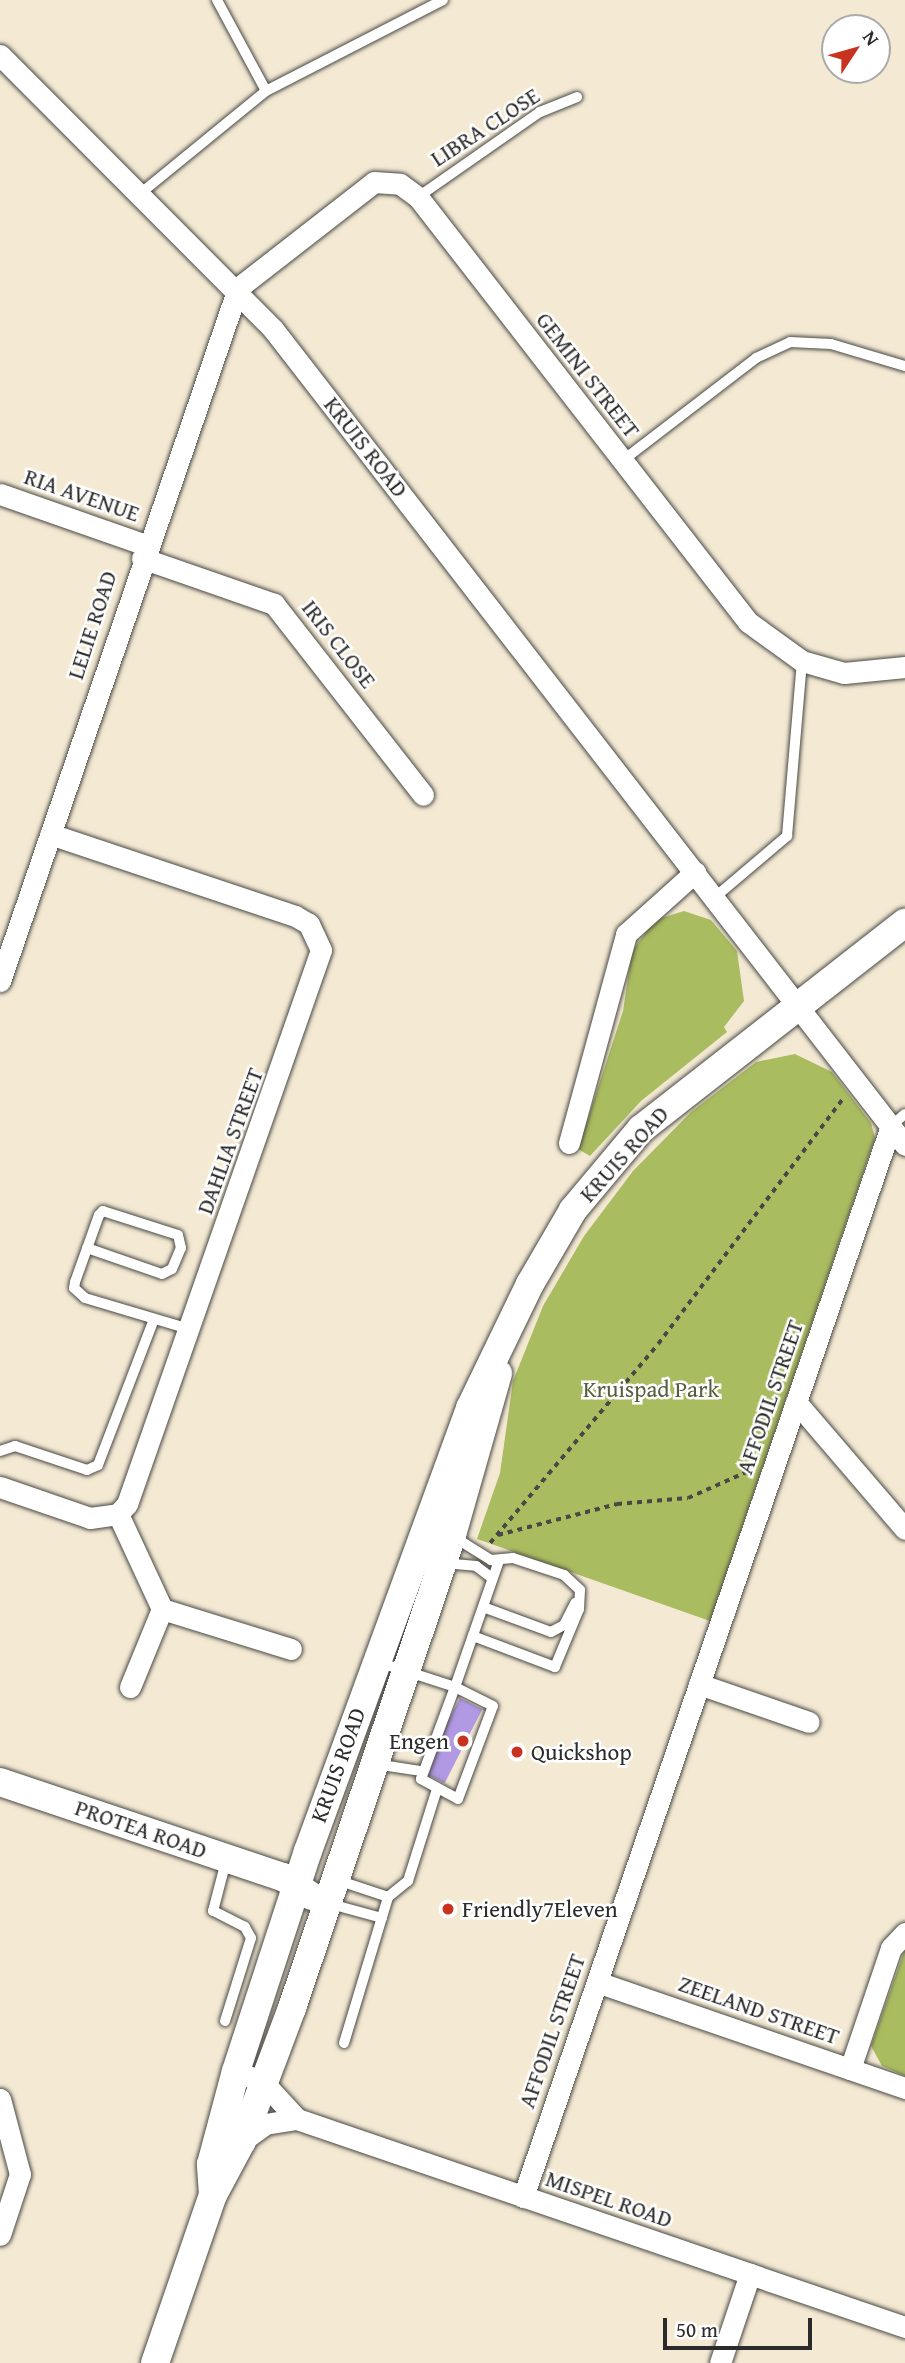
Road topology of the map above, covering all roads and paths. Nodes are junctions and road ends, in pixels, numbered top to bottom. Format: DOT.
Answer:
graph roads {
  1 [pos="217,0"];
  2 [pos="443,0"];
  3 [pos="0,55"];
  4 [pos="266,91"];
  5 [pos="576,97"];
  6 [pos="141,193"];
  7 [pos="418,197"];
  8 [pos="238,288"];
  9 [pos="905,366"];
  10 [pos="622,461"];
  11 [pos="0,494"];
  12 [pos="144,551"];
  13 [pos="802,661"];
  14 [pos="905,667"];
  15 [pos="423,795"];
  16 [pos="50,834"];
  17 [pos="695,872"];
  18 [pos="715,898"];
  19 [pos="905,923"];
  20 [pos="0,981"];
  21 [pos="797,1005"];
  22 [pos="856,1082"];
  23 [pos="898,1120"];
  24 [pos="569,1143"];
  25 [pos="905,1145"];
  26 [pos="87,1248"];
  27 [pos="153,1319"];
  28 [pos="189,1329"];
  29 [pos="502,1346"];
  30 [pos="796,1402"];
  31 [pos="0,1451"];
  32 [pos="777,1458"];
  33 [pos="0,1488"];
  34 [pos="118,1514"];
  35 [pos="905,1530"];
  36 [pos="452,1535"];
  37 [pos="496,1536"];
  38 [pos="480,1556"];
  39 [pos="499,1561"];
  40 [pos="442,1563"];
  41 [pos="492,1578"];
  42 [pos="580,1590"];
  43 [pos="483,1607"];
  44 [pos="162,1609"];
  45 [pos="473,1636"];
  46 [pos="291,1649"];
  47 [pos="376,1661"];
  48 [pos="406,1672"];
  49 [pos="699,1684"];
  50 [pos="130,1687"];
  51 [pos="455,1687"];
  52 [pos="809,1722"];
  53 [pos="375,1764"];
  54 [pos="421,1771"];
  55 [pos="0,1782"];
  56 [pos="436,1792"];
  57 [pos="227,1858"];
  58 [pos="294,1879"];
  59 [pos="331,1891"];
  60 [pos="388,1897"];
  61 [pos="382,1919"];
  62 [pos="905,1933"];
  63 [pos="597,1982"];
  64 [pos="225,2021"];
  65 [pos="344,2043"];
  66 [pos="850,2069"];
  67 [pos="236,2071"];
  68 [pos="264,2083"];
  69 [pos="905,2088"];
  70 [pos="0,2099"];
  71 [pos="297,2119"];
  72 [pos="242,2141"];
  73 [pos="213,2195"];
  74 [pos="523,2197"];
  75 [pos="0,2235"];
  76 [pos="750,2274"];
  77 [pos="905,2327"];
  78 [pos="155,2363"];
  79 [pos="720,2363"];
  1 -- 4 [label="lane"];
  2 -- 4 [label="lane"];
  3 -- 6 [label="street, KRUIS ROAD"];
  4 -- 6 [label="lane"];
  5 -- 7 [label="lane, LIBRA CLOSE"];
  6 -- 8 [label="street, KRUIS ROAD"];
  7 -- 8 [label="street, GEMINI STREET"];
  7 -- 10 [label="street, GEMINI STREET"];
  8 -- 12 [label="street, LELIE ROAD"];
  8 -- 17 [label="street, KRUIS ROAD"];
  9 -- 10 [label="lane"];
  10 -- 13 [label="street, GEMINI STREET"];
  11 -- 12 [label="street, RIA AVENUE"];
  12 -- 15 [label="street, IRIS CLOSE"];
  12 -- 16 [label="street, LELIE ROAD"];
  13 -- 14 [label="street, GEMINI STREET"];
  13 -- 18 [label="lane"];
  16 -- 20 [label="street, LELIE ROAD"];
  16 -- 28 [label="street, DAHLIA STREET"];
  17 -- 18 [label="street, KRUIS ROAD"];
  17 -- 24 [label="street"];
  18 -- 21 [label="street, KRUIS ROAD"];
  19 -- 21 [label="street, KRUIS ROAD"];
  21 -- 22 [label="street"];
  21 -- 29 [label="street, KRUIS ROAD"];
  22 -- 23 [label="street"];
  22 -- 37 [label="path"];
  23 -- 25 [label="street"];
  23 -- 30 [label="street, AFFODIL STREET"];
  26 -- 26 [label="lane"];
  26 -- 27 [label="lane"];
  27 -- 28 [label="lane"];
  27 -- 31 [label="lane"];
  28 -- 34 [label="street, DAHLIA STREET"];
  29 -- 36 [label="street, KRUIS ROAD"];
  29 -- 47 [label="street, KRUIS ROAD"];
  30 -- 32 [label="street, AFFODIL STREET"];
  30 -- 35 [label="street"];
  32 -- 37 [label="path"];
  32 -- 49 [label="street, AFFODIL STREET"];
  33 -- 34 [label="street"];
  34 -- 44 [label="street"];
  36 -- 38 [label="lane"];
  36 -- 40 [label="street, KRUIS ROAD"];
  37 -- 38 [label="path"];
  38 -- 39 [label="lane"];
  39 -- 41 [label="lane"];
  39 -- 42 [label="lane"];
  40 -- 41 [label="lane"];
  40 -- 48 [label="street, KRUIS ROAD"];
  41 -- 43 [label="lane"];
  42 -- 43 [label="lane"];
  42 -- 45 [label="lane"];
  43 -- 45 [label="lane"];
  44 -- 46 [label="street"];
  44 -- 50 [label="street"];
  45 -- 51 [label="lane"];
  47 -- 48 [label="lane"];
  47 -- 58 [label="street, KRUIS ROAD"];
  48 -- 51 [label="lane"];
  48 -- 53 [label="street, KRUIS ROAD"];
  49 -- 52 [label="street"];
  49 -- 63 [label="street, AFFODIL STREET"];
  51 -- 54 [label="lane"];
  51 -- 56 [label="lane"];
  53 -- 54 [label="lane"];
  53 -- 59 [label="street, KRUIS ROAD"];
  54 -- 56 [label="lane"];
  55 -- 57 [label="street, PROTEA ROAD"];
  56 -- 60 [label="lane"];
  57 -- 58 [label="street, PROTEA ROAD"];
  57 -- 64 [label="lane"];
  58 -- 59 [label="street, PROTEA ROAD"];
  58 -- 67 [label="street, KRUIS ROAD"];
  59 -- 60 [label="lane"];
  59 -- 61 [label="lane"];
  59 -- 68 [label="street, KRUIS ROAD"];
  60 -- 61 [label="lane"];
  61 -- 65 [label="lane"];
  62 -- 66 [label="street"];
  63 -- 66 [label="street, ZEELAND STREET"];
  63 -- 74 [label="street, AFFODIL STREET"];
  66 -- 69 [label="street, ZEELAND STREET"];
  67 -- 68 [label="street, MISPEL ROAD"];
  67 -- 73 [label="street, KRUIS ROAD"];
  68 -- 71 [label="street, MISPEL ROAD"];
  68 -- 72 [label="street, KRUIS ROAD"];
  70 -- 75 [label="street"];
  71 -- 72 [label="street, MISPEL ROAD"];
  71 -- 74 [label="street, MISPEL ROAD"];
  72 -- 73 [label="street, KRUIS ROAD"];
  73 -- 78 [label="street, KRUIS ROAD"];
  74 -- 76 [label="street, MISPEL ROAD"];
  76 -- 77 [label="street, MISPEL ROAD"];
  76 -- 79 [label="street"];
}
